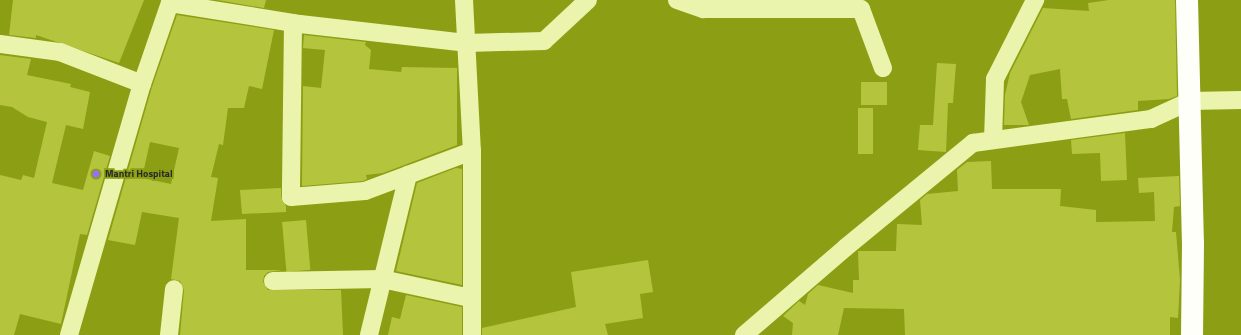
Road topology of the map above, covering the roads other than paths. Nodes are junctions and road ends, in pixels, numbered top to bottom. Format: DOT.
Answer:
graph roads {
  1 [pos="464,0"];
  2 [pos="588,0"];
  3 [pos="677,0"];
  4 [pos="1035,0"];
  5 [pos="1187,0"];
  6 [pos="171,2"];
  7 [pos="293,23"];
  8 [pos="466,43"];
  9 [pos="0,44"];
  10 [pos="882,68"];
  11 [pos="142,84"];
  12 [pos="1241,100"];
  13 [pos="1190,102"];
  14 [pos="993,140"];
  15 [pos="472,151"];
  16 [pos="408,175"];
  17 [pos="382,279"];
  18 [pos="273,281"];
  19 [pos="174,289"];
  20 [pos="471,298"];
  21 [pos="69,335"];
  22 [pos="169,335"];
  23 [pos="369,335"];
  24 [pos="472,335"];
  25 [pos="744,335"];
  26 [pos="1192,335"];
  1 -- 8 [label="street"];
  2 -- 8 [label="street"];
  3 -- 10 [label="street"];
  4 -- 14 [label="street"];
  5 -- 13 [label="main road"];
  6 -- 7 [label="street"];
  6 -- 11 [label="street"];
  7 -- 8 [label="street"];
  7 -- 16 [label="street"];
  8 -- 15 [label="street"];
  9 -- 11 [label="street"];
  11 -- 21 [label="street"];
  12 -- 13 [label="street"];
  13 -- 14 [label="street"];
  13 -- 26 [label="main road"];
  14 -- 25 [label="street"];
  15 -- 16 [label="street"];
  15 -- 20 [label="street"];
  16 -- 17 [label="street"];
  17 -- 18 [label="street"];
  17 -- 20 [label="street"];
  17 -- 23 [label="street"];
  19 -- 22 [label="street"];
  20 -- 24 [label="street"];
}
